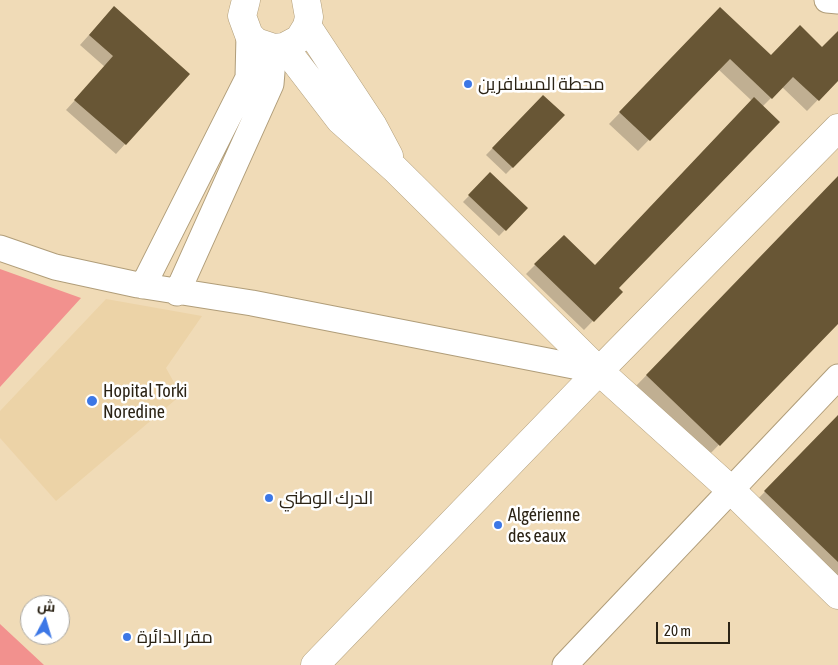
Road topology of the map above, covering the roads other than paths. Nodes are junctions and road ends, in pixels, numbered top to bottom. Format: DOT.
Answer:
graph roads {
  1 [pos="220,0"];
  2 [pos="827,0"];
  3 [pos="838,1"];
  4 [pos="307,13"];
  5 [pos="245,17"];
  6 [pos="279,47"];
  7 [pos="838,128"];
  8 [pos="395,169"];
  9 [pos="0,248"];
  10 [pos="143,286"];
  11 [pos="177,293"];
  12 [pos="598,371"];
  13 [pos="838,377"];
  14 [pos="731,490"];
  15 [pos="838,595"];
  16 [pos="315,665"];
  17 [pos="565,665"];
  1 -- 5 [label="main road"];
  2 -- 3 [label="street"];
  4 -- 6 [label="main road"];
  4 -- 8 [label="main road"];
  5 -- 6 [label="main road"];
  5 -- 10 [label="street"];
  6 -- 8 [label="main road"];
  6 -- 11 [label="street"];
  7 -- 12 [label="main road"];
  8 -- 12 [label="main road"];
  9 -- 10 [label="street"];
  10 -- 11 [label="street"];
  11 -- 12 [label="street"];
  12 -- 14 [label="main road"];
  12 -- 16 [label="main road"];
  13 -- 14 [label="street"];
  14 -- 15 [label="main road"];
  14 -- 17 [label="street"];
}
